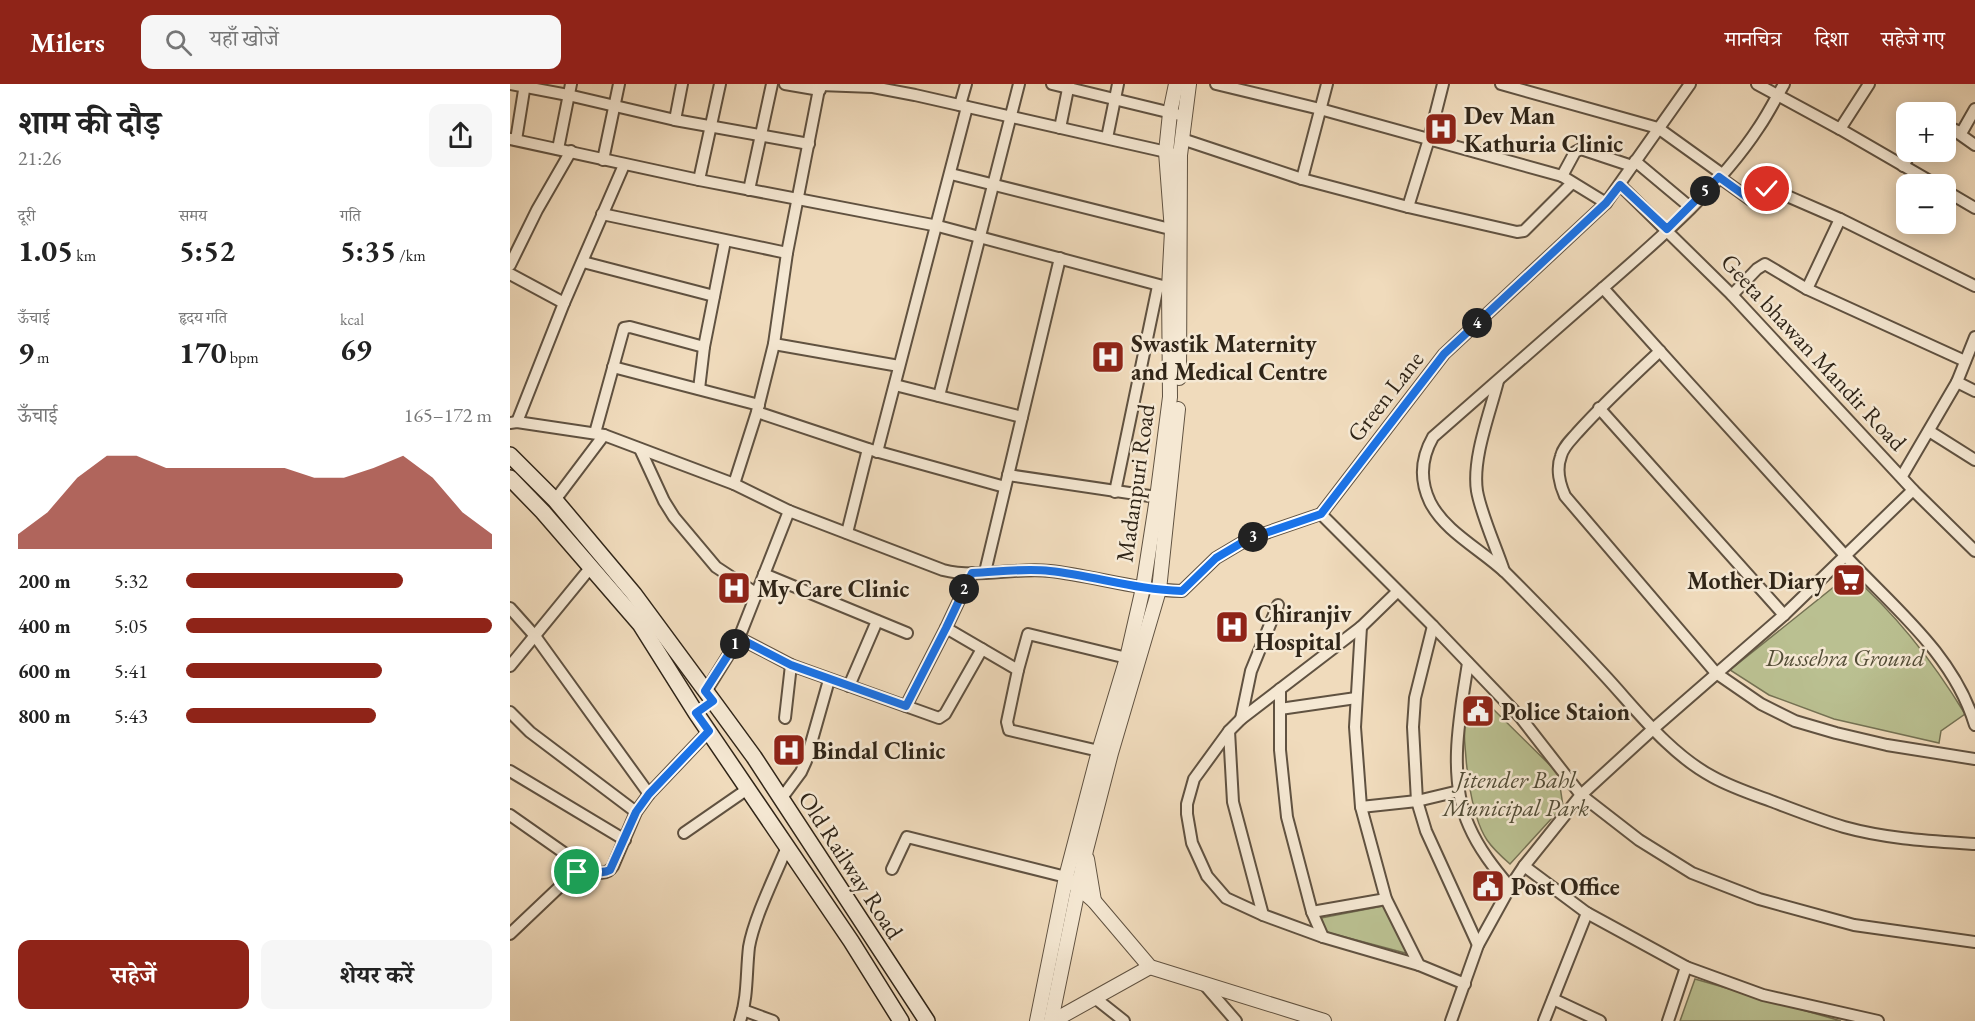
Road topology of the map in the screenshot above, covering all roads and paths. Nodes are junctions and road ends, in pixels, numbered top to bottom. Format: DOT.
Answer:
graph roads {
  1 [pos="510,84"];
  2 [pos="619,84"];
  3 [pos="682,84"];
  4 [pos="720,84"];
  5 [pos="772,84"];
  6 [pos="785,84"];
  7 [pos="966,84"];
  8 [pos="1019,84"];
  9 [pos="1052,84"];
  10 [pos="1118,84"];
  11 [pos="1176,84"];
  12 [pos="1190,84"];
  13 [pos="1216,84"];
  14 [pos="1327,84"];
  15 [pos="1443,84"];
  16 [pos="1501,84"];
  17 [pos="1690,84"];
  18 [pos="1757,84"];
  19 [pos="1784,84"];
  20 [pos="1869,84"];
  21 [pos="525,85"];
  22 [pos="873,85"];
  23 [pos="820,86"];
  24 [pos="1069,86"];
  25 [pos="569,89"];
  26 [pos="916,89"];
  27 [pos="1778,95"];
  28 [pos="1114,100"];
  29 [pos="614,105"];
  30 [pos="963,106"];
  31 [pos="1975,108"];
  32 [pos="1320,110"];
  33 [pos="1170,112"];
  34 [pos="1011,116"];
  35 [pos="1184,116"];
  36 [pos="675,120"];
  37 [pos="711,127"];
  38 [pos="1060,128"];
  39 [pos="1658,128"];
  40 [pos="1840,129"];
  41 [pos="1958,133"];
  42 [pos="760,136"];
  43 [pos="1107,138"];
  44 [pos="1182,139"];
  45 [pos="1429,139"];
  46 [pos="513,140"];
  47 [pos="809,144"];
  48 [pos="1975,145"];
  49 [pos="558,149"];
  50 [pos="571,152"];
  51 [pos="1166,152"];
  52 [pos="1180,155"];
  53 [pos="603,160"];
  54 [pos="1905,162"];
  55 [pos="1634,164"];
  56 [pos="624,165"];
  57 [pos="1903,166"];
  58 [pos="951,174"];
  59 [pos="1917,174"];
  60 [pos="1562,176"];
  61 [pos="1720,176"];
  62 [pos="1302,179"];
  63 [pos="699,180"];
  64 [pos="1572,183"];
  65 [pos="994,184"];
  66 [pos="1620,185"];
  67 [pos="749,190"];
  68 [pos="1956,197"];
  69 [pos="797,200"];
  70 [pos="1606,203"];
  71 [pos="1408,207"];
  72 [pos="1690,207"];
  73 [pos="1975,208"];
  74 [pos="602,214"];
  75 [pos="1840,219"];
  76 [pos="938,226"];
  77 [pos="1667,229"];
  78 [pos="1176,231"];
  79 [pos="981,237"];
  80 [pos="725,241"];
  81 [pos="787,253"];
  82 [pos="1060,258"];
  83 [pos="583,262"];
  84 [pos="510,264"];
  85 [pos="510,274"];
  86 [pos="1975,286"];
  87 [pos="1169,288"];
  88 [pos="1603,288"];
  89 [pos="1807,289"];
  90 [pos="714,296"];
  91 [pos="1732,296"];
  92 [pos="564,303"];
  93 [pos="1975,337"];
  94 [pos="774,344"];
  95 [pos="704,347"];
  96 [pos="1660,351"];
  97 [pos="1965,361"];
  98 [pos="899,366"];
  99 [pos="613,367"];
  100 [pos="1498,381"];
  101 [pos="1957,382"];
  102 [pos="895,385"];
  103 [pos="699,389"];
  104 [pos="1975,391"];
  105 [pos="939,396"];
  106 [pos="758,408"];
  107 [pos="1599,408"];
  108 [pos="1022,417"];
  109 [pos="513,422"];
  110 [pos="1929,431"];
  111 [pos="599,434"];
  112 [pos="640,449"];
  113 [pos="872,451"];
  114 [pos="510,455"];
  115 [pos="1975,460"];
  116 [pos="1008,475"];
  117 [pos="1902,476"];
  118 [pos="510,478"];
  119 [pos="734,484"];
  120 [pos="1005,487"];
  121 [pos="1913,490"];
  122 [pos="1115,492"];
  123 [pos="1163,498"];
  124 [pos="555,500"];
  125 [pos="789,511"];
  126 [pos="1321,514"];
  127 [pos="847,533"];
  128 [pos="1975,551"];
  129 [pos="1846,557"];
  130 [pos="591,567"];
  131 [pos="1504,571"];
  132 [pos="985,572"];
  133 [pos="972,573"];
  134 [pos="764,574"];
  135 [pos="1143,588"];
  136 [pos="1159,590"];
  137 [pos="1397,592"];
  138 [pos="756,594"];
  139 [pos="1278,605"];
  140 [pos="510,608"];
  141 [pos="1784,615"];
  142 [pos="877,621"];
  143 [pos="1433,626"];
  144 [pos="1361,627"];
  145 [pos="946,628"];
  146 [pos="907,633"];
  147 [pos="535,636"];
  148 [pos="739,638"];
  149 [pos="982,649"];
  150 [pos="1127,658"];
  151 [pos="1468,663"];
  152 [pos="791,665"];
  153 [pos="510,666"];
  154 [pos="1018,670"];
  155 [pos="1716,673"];
  156 [pos="829,680"];
  157 [pos="849,686"];
  158 [pos="1280,689"];
  159 [pos="709,696"];
  160 [pos="1356,698"];
  161 [pos="906,706"];
  162 [pos="1280,709"];
  163 [pos="510,712"];
  164 [pos="696,713"];
  165 [pos="785,718"];
  166 [pos="1241,719"];
  167 [pos="1975,725"];
  168 [pos="1653,729"];
  169 [pos="709,731"];
  170 [pos="1229,731"];
  171 [pos="1098,750"];
  172 [pos="1975,759"];
  173 [pos="510,771"];
  174 [pos="749,788"];
  175 [pos="1459,791"];
  176 [pos="649,794"];
  177 [pos="1581,795"];
  178 [pos="781,799"];
  179 [pos="1417,801"];
  180 [pos="1361,807"];
  181 [pos="636,812"];
  182 [pos="510,814"];
  183 [pos="684,833"];
  184 [pos="625,840"];
  185 [pos="1975,844"];
  186 [pos="787,847"];
  187 [pos="1086,850"];
  188 [pos="1524,866"];
  189 [pos="586,869"];
  190 [pos="892,869"];
  191 [pos="1066,877"];
  192 [pos="1510,887"];
  193 [pos="1077,888"];
  194 [pos="1386,899"];
  195 [pos="1094,901"];
  196 [pos="1312,912"];
  197 [pos="1587,913"];
  198 [pos="1263,915"];
  199 [pos="868,931"];
  200 [pos="510,934"];
  201 [pos="1323,937"];
  202 [pos="851,941"];
  203 [pos="1975,942"];
  204 [pos="1478,945"];
  205 [pos="1419,965"];
  206 [pos="1150,967"];
  207 [pos="1686,968"];
  208 [pos="1202,982"];
  209 [pos="1465,984"];
  210 [pos="1095,998"];
  211 [pos="1553,999"];
  212 [pos="742,1016"];
  213 [pos="773,1021"];
  214 [pos="901,1021"];
  215 [pos="927,1021"];
  216 [pos="1037,1021"];
  217 [pos="1052,1021"];
  218 [pos="1124,1021"];
  219 [pos="1236,1021"];
  220 [pos="1324,1021"];
  221 [pos="1451,1021"];
  222 [pos="1544,1021"];
  223 [pos="1600,1021"];
  224 [pos="1668,1021"];
  225 [pos="1878,1021"];
  1 -- 21 [label="street"];
  2 -- 29 [label="street"];
  3 -- 36 [label="street"];
  4 -- 37 [label="street"];
  5 -- 42 [label="street"];
  6 -- 23 [label="street"];
  7 -- 30 [label="street"];
  8 -- 34 [label="street"];
  9 -- 24 [label="street"];
  10 -- 28 [label="street"];
  11 -- 33 [label="street, Madanpuri Road"];
  12 -- 35 [label="street, Madanpuri Road"];
  13 -- 32 [label="street"];
  14 -- 32 [label="street"];
  15 -- 45 [label="street"];
  16 -- 39 [label="street"];
  17 -- 39 [label="street, Green Lane"];
  18 -- 27 [label="street"];
  19 -- 27 [label="street"];
  20 -- 40 [label="street"];
  21 -- 25 [label="street"];
  21 -- 46 [label="street"];
  22 -- 23 [label="street"];
  22 -- 26 [label="street"];
  23 -- 47 [label="street"];
  24 -- 28 [label="street"];
  24 -- 38 [label="street"];
  25 -- 29 [label="street"];
  25 -- 49 [label="street"];
  26 -- 30 [label="street"];
  27 -- 40 [label="street"];
  27 -- 61 [label="street"];
  28 -- 33 [label="street"];
  28 -- 43 [label="street"];
  29 -- 36 [label="street"];
  29 -- 53 [label="street"];
  30 -- 34 [label="street"];
  30 -- 58 [label="street"];
  31 -- 41 [label="street"];
  32 -- 45 [label="street"];
  32 -- 62 [label="street"];
  33 -- 35 [label="street"];
  33 -- 51 [label="street, Madanpuri Road"];
  34 -- 38 [label="street"];
  34 -- 65 [label="street"];
  35 -- 44 [label="street, Madanpuri Road"];
  36 -- 37 [label="street"];
  37 -- 42 [label="street"];
  37 -- 63 [label="street"];
  38 -- 43 [label="street"];
  39 -- 55 [label="street, Green Lane"];
  39 -- 61 [label="street"];
  40 -- 57 [label="street"];
  41 -- 48 [label="street"];
  42 -- 47 [label="street"];
  42 -- 67 [label="street"];
  43 -- 51 [label="street"];
  44 -- 52 [label="street, Madanpuri Road"];
  44 -- 62 [label="street"];
  45 -- 60 [label="street"];
  45 -- 71 [label="street"];
  46 -- 49 [label="street"];
  47 -- 69 [label="street"];
  49 -- 50 [label="street"];
  50 -- 53 [label="street"];
  50 -- 84 [label="street"];
  51 -- 52 [label="street"];
  51 -- 78 [label="street, Madanpuri Road"];
  52 -- 78 [label="street, Madanpuri Road"];
  53 -- 56 [label="street"];
  54 -- 57 [label="street"];
  55 -- 60 [label="street"];
  55 -- 66 [label="street, Green Lane"];
  55 -- 72 [label="street"];
  56 -- 63 [label="street"];
  56 -- 74 [label="street"];
  57 -- 59 [label="street"];
  58 -- 65 [label="street"];
  58 -- 76 [label="street"];
  60 -- 64 [label="street"];
  61 -- 72 [label="street"];
  61 -- 75 [label="street"];
  62 -- 71 [label="street"];
  63 -- 67 [label="street"];
  64 -- 70 [label="street"];
  64 -- 71 [label="street"];
  65 -- 78 [label="street"];
  65 -- 79 [label="street"];
  66 -- 70 [label="street, Green Lane"];
  66 -- 77 [label="street, Geeta bhawan Mandir Road"];
  67 -- 69 [label="street"];
  68 -- 73 [label="street"];
  69 -- 76 [label="street"];
  69 -- 81 [label="street"];
  70 -- 126 [label="street, Green Lane"];
  72 -- 77 [label="street"];
  74 -- 80 [label="street"];
  74 -- 83 [label="street"];
  75 -- 86 [label="street"];
  75 -- 89 [label="street"];
  76 -- 79 [label="street"];
  76 -- 98 [label="street"];
  77 -- 88 [label="street"];
  77 -- 91 [label="street, Geeta bhawan Mandir Road"];
  78 -- 87 [label="street, Madanpuri Road"];
  79 -- 82 [label="street"];
  79 -- 105 [label="street"];
  80 -- 81 [label="street"];
  80 -- 90 [label="street"];
  81 -- 94 [label="street"];
  82 -- 87 [label="street"];
  82 -- 108 [label="street"];
  83 -- 90 [label="street"];
  83 -- 92 [label="street"];
  85 -- 92 [label="street"];
  87 -- 122 [label="street"];
  87 -- 123 [label="street, Madanpuri Road"];
  88 -- 96 [label="street"];
  88 -- 100 [label="street"];
  89 -- 91 [label="street"];
  89 -- 97 [label="street"];
  90 -- 95 [label="street"];
  91 -- 117 [label="street, Geeta bhawan Mandir Road"];
  92 -- 109 [label="street"];
  93 -- 97 [label="street"];
  94 -- 98 [label="street"];
  94 -- 106 [label="street"];
  95 -- 99 [label="street"];
  95 -- 103 [label="street"];
  96 -- 107 [label="street"];
  96 -- 129 [label="street"];
  97 -- 101 [label="street"];
  98 -- 102 [label="street"];
  99 -- 103 [label="street"];
  99 -- 111 [label="street"];
  100 -- 131 [label="street"];
  100 -- 131 [label="street"];
  101 -- 104 [label="street"];
  101 -- 110 [label="street"];
  102 -- 105 [label="street"];
  102 -- 113 [label="street"];
  103 -- 106 [label="street"];
  105 -- 108 [label="street"];
  106 -- 113 [label="street"];
  106 -- 119 [label="street"];
  107 -- 141 [label="street"];
  107 -- 155 [label="street"];
  108 -- 116 [label="street"];
  109 -- 111 [label="street"];
  110 -- 115 [label="street"];
  110 -- 117 [label="street"];
  111 -- 112 [label="street"];
  111 -- 124 [label="street"];
  112 -- 119 [label="street"];
  112 -- 138 [label="street"];
  113 -- 120 [label="street"];
  113 -- 127 [label="street"];
  114 -- 124 [label="main road, Old Railway Road"];
  116 -- 120 [label="street"];
  116 -- 122 [label="street"];
  117 -- 121 [label="street, Geeta bhawan Mandir Road"];
  118 -- 130 [label="main road, Old Railway Road"];
  119 -- 125 [label="street"];
  120 -- 132 [label="street"];
  121 -- 128 [label="street, Geeta bhawan Mandir Road"];
  121 -- 129 [label="street"];
  122 -- 123 [label="street"];
  123 -- 135 [label="street, Madanpuri Road"];
  123 -- 136 [label="street, Madanpuri Road"];
  124 -- 159 [label="main road, Old Railway Road"];
  125 -- 127 [label="street"];
  125 -- 134 [label="street"];
  126 -- 136 [label="street"];
  126 -- 137 [label="street"];
  127 -- 133 [label="street"];
  129 -- 141 [label="street"];
  129 -- 167 [label="street"];
  130 -- 147 [label="street"];
  130 -- 164 [label="main road, Old Railway Road"];
  131 -- 168 [label="street"];
  132 -- 133 [label="street"];
  132 -- 135 [label="street"];
  133 -- 145 [label="street"];
  134 -- 138 [label="street"];
  134 -- 142 [label="street"];
  135 -- 136 [label="street"];
  135 -- 150 [label="street, Madanpuri Road"];
  136 -- 187 [label="street, Madanpuri Road"];
  137 -- 143 [label="street"];
  137 -- 144 [label="street"];
  138 -- 148 [label="street"];
  139 -- 166 [label="street"];
  140 -- 147 [label="street"];
  141 -- 155 [label="street"];
  142 -- 146 [label="street"];
  142 -- 157 [label="street"];
  143 -- 151 [label="street"];
  143 -- 179 [label="street"];
  144 -- 158 [label="street"];
  144 -- 160 [label="street"];
  145 -- 149 [label="street"];
  145 -- 161 [label="street"];
  147 -- 153 [label="street"];
  147 -- 176 [label="street"];
  148 -- 152 [label="street"];
  148 -- 159 [label="street"];
  149 -- 154 [label="street"];
  149 -- 161 [label="street"];
  150 -- 154 [label="street"];
  150 -- 171 [label="street, Madanpuri Road"];
  151 -- 175 [label="street"];
  151 -- 177 [label="street"];
  152 -- 156 [label="street"];
  152 -- 165 [label="street"];
  154 -- 171 [label="street"];
  155 -- 168 [label="street"];
  155 -- 172 [label="street"];
  156 -- 157 [label="street"];
  156 -- 178 [label="street"];
  157 -- 161 [label="street"];
  158 -- 162 [label="street"];
  158 -- 166 [label="street"];
  159 -- 164 [label="main road"];
  159 -- 178 [label="main road, Old Railway Road"];
  160 -- 162 [label="street"];
  160 -- 180 [label="street"];
  162 -- 196 [label="street"];
  163 -- 181 [label="street"];
  164 -- 169 [label="main road, Old Railway Road"];
  166 -- 170 [label="street"];
  168 -- 177 [label="street"];
  168 -- 185 [label="street"];
  169 -- 174 [label="main road, Old Railway Road"];
  169 -- 176 [label="street"];
  170 -- 198 [label="street"];
  170 -- 198 [label="street"];
  171 -- 191 [label="street, Madanpuri Road"];
  173 -- 184 [label="street"];
  174 -- 183 [label="street"];
  174 -- 186 [label="main road, Old Railway Road"];
  175 -- 179 [label="street"];
  175 -- 192 [label="street"];
  176 -- 181 [label="street"];
  177 -- 188 [label="street"];
  177 -- 203 [label="street"];
  178 -- 199 [label="main road, Old Railway Road"];
  179 -- 180 [label="street"];
  179 -- 204 [label="street"];
  180 -- 194 [label="street"];
  181 -- 184 [label="street"];
  182 -- 189 [label="street"];
  184 -- 189 [label="street"];
  186 -- 202 [label="main road, Old Railway Road"];
  186 -- 212 [label="street"];
  187 -- 193 [label="street, Madanpuri Road"];
  187 -- 195 [label="street"];
  188 -- 192 [label="street"];
  188 -- 197 [label="street"];
  189 -- 200 [label="street"];
  190 -- 191 [label="street"];
  191 -- 193 [label="street"];
  191 -- 216 [label="street, Madanpuri Road"];
  192 -- 204 [label="street"];
  193 -- 195 [label="street"];
  193 -- 217 [label="street, Madanpuri Road"];
  194 -- 196 [label="street"];
  194 -- 205 [label="street"];
  195 -- 206 [label="street"];
  196 -- 201 [label="street"];
  197 -- 207 [label="street"];
  197 -- 211 [label="street"];
  198 -- 201 [label="street"];
  199 -- 202 [label="main road"];
  199 -- 215 [label="main road, Old Railway Road"];
  201 -- 205 [label="street"];
  202 -- 214 [label="main road, Old Railway Road"];
  204 -- 209 [label="street"];
  205 -- 209 [label="street"];
  206 -- 208 [label="street"];
  206 -- 210 [label="street"];
  207 -- 224 [label="street"];
  207 -- 225 [label="street"];
  208 -- 219 [label="street"];
  208 -- 220 [label="street"];
  209 -- 221 [label="street"];
  210 -- 217 [label="street"];
  210 -- 218 [label="street"];
  211 -- 222 [label="street"];
  211 -- 223 [label="street"];
  212 -- 213 [label="street"];
}
